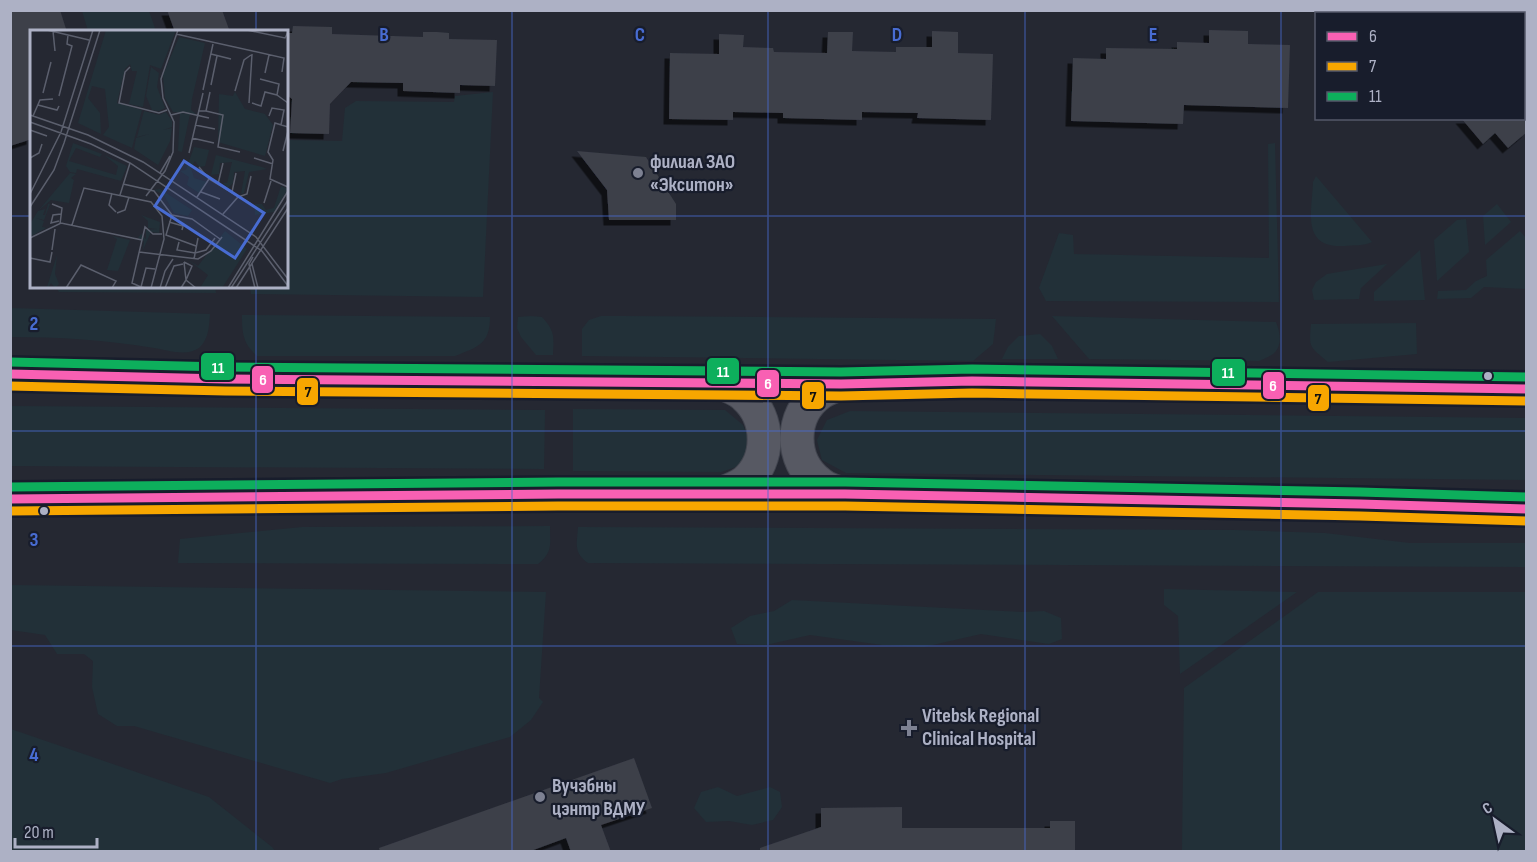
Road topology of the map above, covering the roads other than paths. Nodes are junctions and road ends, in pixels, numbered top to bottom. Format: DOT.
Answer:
graph roads {
  1 [pos="10,374"];
  2 [pos="720,383"];
  3 [pos="841,384"];
  4 [pos="1527,389"];
  5 [pos="720,494"];
  6 [pos="844,494"];
  7 [pos="10,499"];
  8 [pos="1527,509"];
  1 -- 2 [label="main road"];
  2 -- 3 [label="main road"];
  2 -- 5 [label="main road"];
  3 -- 4 [label="main road"];
  3 -- 6 [label="main road"];
  5 -- 6 [label="main road"];
  5 -- 7 [label="main road"];
  6 -- 8 [label="main road"];
}
